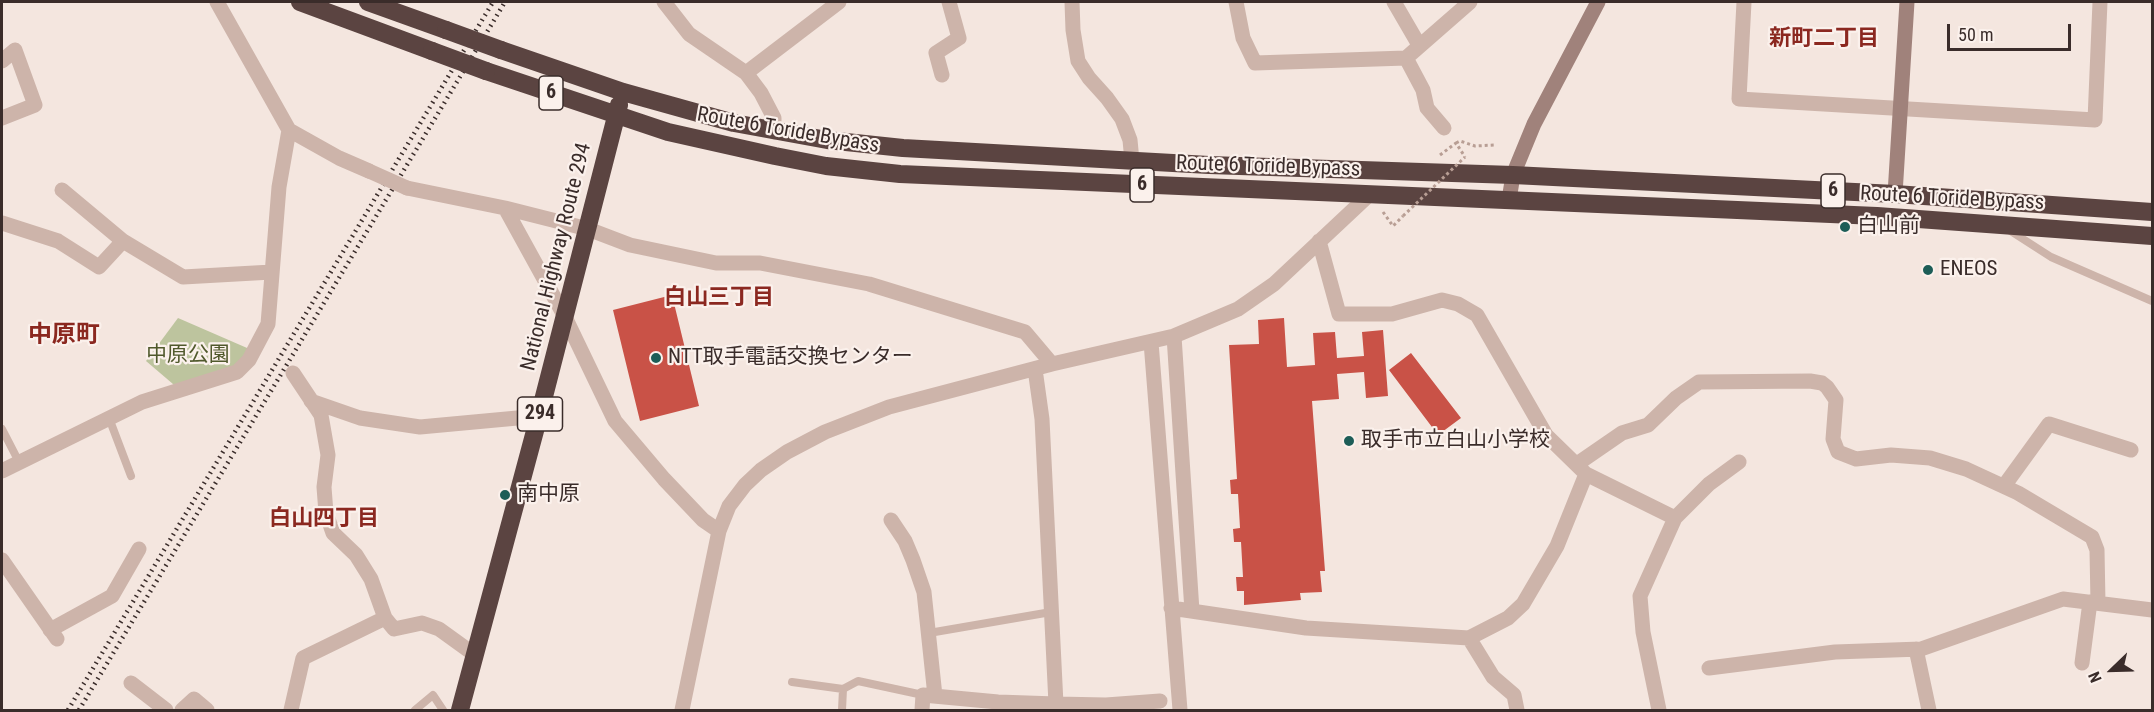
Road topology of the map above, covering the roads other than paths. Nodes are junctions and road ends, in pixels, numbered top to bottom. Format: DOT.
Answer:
graph roads {
  1 [pos="217,2"];
  2 [pos="300,2"];
  3 [pos="368,2"];
  4 [pos="665,2"];
  5 [pos="839,2"];
  6 [pos="949,2"];
  7 [pos="1072,2"];
  8 [pos="1236,2"];
  9 [pos="1394,2"];
  10 [pos="1470,2"];
  11 [pos="1598,2"];
  12 [pos="1744,2"];
  13 [pos="1907,2"];
  14 [pos="2100,2"];
  15 [pos="1419,45"];
  16 [pos="1406,58"];
  17 [pos="2,61"];
  18 [pos="746,72"];
  19 [pos="942,75"];
  20 [pos="623,92"];
  21 [pos="1900,109"];
  22 [pos="616,116"];
  23 [pos="2,118"];
  24 [pos="1444,128"];
  25 [pos="289,130"];
  26 [pos="774,132"];
  27 [pos="1132,161"];
  28 [pos="1514,175"];
  29 [pos="62,190"];
  30 [pos="1895,194"];
  31 [pos="1374,200"];
  32 [pos="1509,200"];
  33 [pos="505,208"];
  34 [pos="2152,212"];
  35 [pos="2,223"];
  36 [pos="2001,224"];
  37 [pos="588,229"];
  38 [pos="2152,236"];
  39 [pos="1319,240"];
  40 [pos="123,241"];
  41 [pos="272,272"];
  42 [pos="2152,301"];
  43 [pos="565,317"];
  44 [pos="1174,336"];
  45 [pos="1150,342"];
  46 [pos="1052,364"];
  47 [pos="1035,369"];
  48 [pos="293,373"];
  49 [pos="311,400"];
  50 [pos="539,416"];
  51 [pos="109,418"];
  52 [pos="2,429"];
  53 [pos="2131,450"];
  54 [pos="19,462"];
  55 [pos="1739,462"];
  56 [pos="1581,469"];
  57 [pos="2,471"];
  58 [pos="131,476"];
  59 [pos="2004,486"];
  60 [pos="1675,518"];
  61 [pos="891,520"];
  62 [pos="719,531"];
  63 [pos="139,549"];
  64 [pos="2,560"];
  65 [pos="2094,603"];
  66 [pos="1171,608"];
  67 [pos="2152,610"];
  68 [pos="1191,611"];
  69 [pos="1051,612"];
  70 [pos="385,618"];
  71 [pos="929,633"];
  72 [pos="1468,638"];
  73 [pos="1916,649"];
  74 [pos="475,655"];
  75 [pos="2082,663"];
  76 [pos="1709,668"];
  77 [pos="792,682"];
  78 [pos="131,683"];
  79 [pos="843,689"];
  80 [pos="927,701"];
  81 [pos="1160,701"];
  82 [pos="1056,704"];
  83 [pos="1180,710"];
  84 [pos="166,711"];
  85 [pos="182,711"];
  86 [pos="207,711"];
  87 [pos="291,711"];
  88 [pos="415,711"];
  89 [pos="443,711"];
  90 [pos="460,711"];
  91 [pos="682,711"];
  92 [pos="842,711"];
  93 [pos="1517,711"];
  94 [pos="1659,711"];
  95 [pos="1929,711"];
  1 -- 25 [label="street"];
  2 -- 22 [label="highway, Route 6 Toride Bypass / 6, bridge"];
  3 -- 20 [label="highway, Route 6 Toride Bypass / 6, bridge"];
  4 -- 18 [label="street"];
  5 -- 18 [label="street"];
  6 -- 19 [label="street"];
  7 -- 27 [label="street"];
  8 -- 16 [label="street"];
  9 -- 15 [label="street"];
  10 -- 15 [label="street"];
  11 -- 28 [label="main road"];
  12 -- 21 [label="street"];
  13 -- 21 [label="main road"];
  14 -- 21 [label="street"];
  15 -- 16 [label="street"];
  16 -- 24 [label="street"];
  17 -- 23 [label="street"];
  18 -- 26 [label="street"];
  20 -- 22 [label="highway, National Highway Route 294 / 294"];
  20 -- 26 [label="highway, Route 6 Toride Bypass / 6"];
  21 -- 30 [label="main road"];
  22 -- 31 [label="highway, Route 6 Toride Bypass / 6"];
  22 -- 37 [label="highway, National Highway Route 294 / 294"];
  25 -- 33 [label="street, bridge"];
  25 -- 41 [label="street"];
  26 -- 27 [label="highway, Route 6 Toride Bypass / 6"];
  27 -- 28 [label="highway, Route 6 Toride Bypass / 6"];
  28 -- 30 [label="highway, Route 6 Toride Bypass / 6"];
  28 -- 32 [label="main road"];
  29 -- 40 [label="street"];
  30 -- 34 [label="highway, Route 6 Toride Bypass / 6"];
  31 -- 32 [label="highway, Route 6 Toride Bypass / 6"];
  31 -- 39 [label="street"];
  32 -- 36 [label="highway, Route 6 Toride Bypass / 6"];
  33 -- 37 [label="street"];
  33 -- 43 [label="street"];
  35 -- 40 [label="street"];
  36 -- 38 [label="highway, Route 6 Toride Bypass / 6"];
  36 -- 42 [label="lane"];
  37 -- 43 [label="highway, National Highway Route 294 / 294"];
  37 -- 46 [label="street"];
  39 -- 44 [label="street"];
  39 -- 56 [label="street"];
  40 -- 41 [label="street"];
  41 -- 51 [label="street"];
  43 -- 50 [label="highway, National Highway Route 294 / 294"];
  43 -- 62 [label="street"];
  44 -- 45 [label="street"];
  44 -- 68 [label="street"];
  45 -- 46 [label="street"];
  45 -- 66 [label="street"];
  46 -- 47 [label="street"];
  47 -- 62 [label="street"];
  47 -- 69 [label="street"];
  48 -- 49 [label="street"];
  49 -- 50 [label="street"];
  49 -- 70 [label="street"];
  50 -- 74 [label="highway, National Highway Route 294 / 294"];
  51 -- 54 [label="street"];
  51 -- 58 [label="lane"];
  52 -- 54 [label="lane"];
  53 -- 59 [label="street"];
  54 -- 57 [label="street"];
  55 -- 60 [label="street"];
  56 -- 59 [label="street"];
  56 -- 60 [label="street"];
  56 -- 72 [label="street"];
  59 -- 65 [label="street"];
  60 -- 94 [label="street"];
  61 -- 71 [label="street"];
  62 -- 91 [label="street"];
  63 -- 64 [label="street"];
  65 -- 67 [label="street"];
  65 -- 73 [label="street"];
  65 -- 75 [label="street"];
  66 -- 68 [label="street"];
  66 -- 83 [label="street"];
  68 -- 72 [label="street"];
  69 -- 71 [label="lane"];
  69 -- 82 [label="street"];
  70 -- 74 [label="street"];
  70 -- 87 [label="street"];
  71 -- 80 [label="street"];
  72 -- 93 [label="street"];
  73 -- 76 [label="street"];
  73 -- 95 [label="street"];
  74 -- 90 [label="highway, National Highway Route 294 / 294"];
  77 -- 79 [label="lane"];
  78 -- 84 [label="street"];
  79 -- 80 [label="lane"];
  79 -- 92 [label="lane"];
  80 -- 82 [label="street"];
  81 -- 82 [label="street"];
  85 -- 86 [label="street"];
  88 -- 89 [label="lane"];
}
